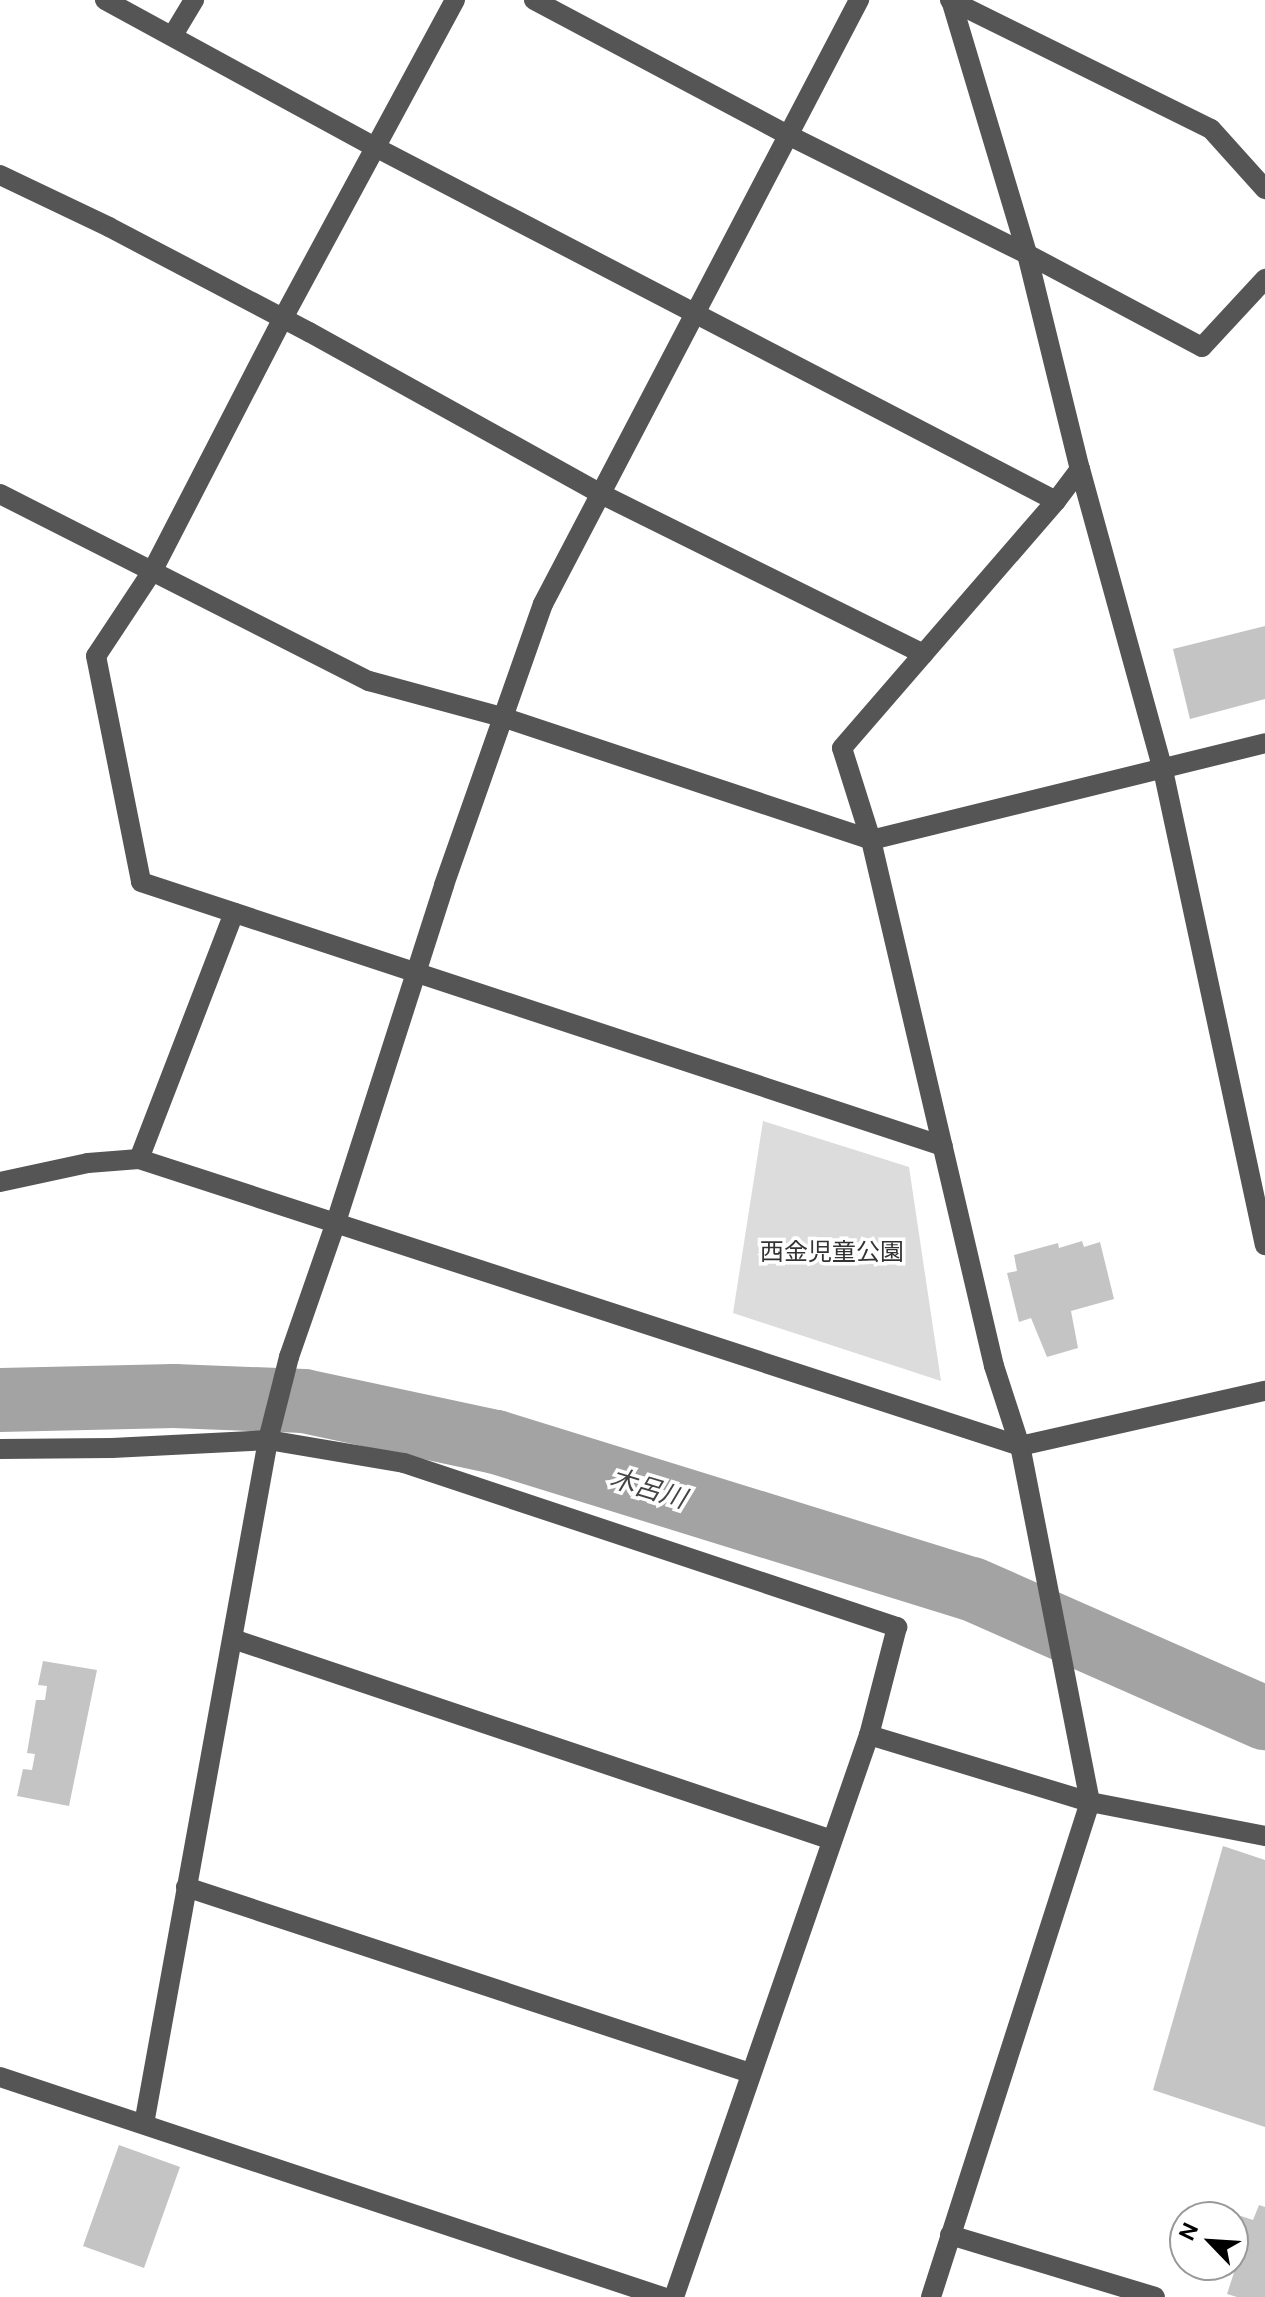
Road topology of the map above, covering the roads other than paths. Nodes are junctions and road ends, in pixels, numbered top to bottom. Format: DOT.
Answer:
graph roads {
  1 [pos="105,0"];
  2 [pos="194,0"];
  3 [pos="455,0"];
  4 [pos="534,0"];
  5 [pos="859,0"];
  6 [pos="951,0"];
  7 [pos="173,35"];
  8 [pos="788,135"];
  9 [pos="377,148"];
  10 [pos="0,175"];
  11 [pos="1265,189"];
  12 [pos="1027,254"];
  13 [pos="1265,279"];
  14 [pos="694,314"];
  15 [pos="283,318"];
  16 [pos="1080,469"];
  17 [pos="0,494"];
  18 [pos="601,494"];
  19 [pos="1056,501"];
  20 [pos="153,570"];
  21 [pos="924,654"];
  22 [pos="505,718"];
  23 [pos="1265,743"];
  24 [pos="1163,770"];
  25 [pos="871,840"];
  26 [pos="234,913"];
  27 [pos="415,975"];
  28 [pos="943,1146"];
  29 [pos="139,1159"];
  30 [pos="0,1182"];
  31 [pos="336,1222"];
  32 [pos="1265,1245"];
  33 [pos="1265,1391"];
  34 [pos="270,1432"];
  35 [pos="1020,1446"];
  36 [pos="0,1449"];
  37 [pos="233,1639"];
  38 [pos="869,1735"];
  39 [pos="1090,1802"];
  40 [pos="1265,1836"];
  41 [pos="832,1840"];
  42 [pos="186,1887"];
  43 [pos="750,2073"];
  44 [pos="0,2077"];
  45 [pos="144,2124"];
  46 [pos="950,2235"];
  47 [pos="663,2297"];
  48 [pos="674,2297"];
  49 [pos="931,2297"];
  50 [pos="1155,2297"];
  1 -- 7 [label="street"];
  2 -- 7 [label="street"];
  3 -- 9 [label="street"];
  4 -- 8 [label="street"];
  5 -- 8 [label="street"];
  6 -- 11 [label="street"];
  6 -- 12 [label="street"];
  7 -- 9 [label="street"];
  8 -- 12 [label="street"];
  8 -- 14 [label="street"];
  9 -- 14 [label="street"];
  9 -- 15 [label="street"];
  10 -- 15 [label="street"];
  12 -- 13 [label="street"];
  12 -- 16 [label="street"];
  14 -- 18 [label="street"];
  14 -- 19 [label="street"];
  15 -- 18 [label="street"];
  15 -- 20 [label="street"];
  16 -- 19 [label="street"];
  16 -- 24 [label="street"];
  17 -- 20 [label="street"];
  18 -- 21 [label="street"];
  18 -- 22 [label="street"];
  19 -- 21 [label="street"];
  20 -- 22 [label="street"];
  20 -- 26 [label="street"];
  21 -- 25 [label="street"];
  22 -- 25 [label="street"];
  22 -- 27 [label="street"];
  23 -- 24 [label="street"];
  24 -- 25 [label="street"];
  24 -- 32 [label="street"];
  25 -- 28 [label="street"];
  26 -- 27 [label="street"];
  26 -- 29 [label="street"];
  27 -- 28 [label="street"];
  27 -- 31 [label="street"];
  28 -- 35 [label="street"];
  29 -- 30 [label="street"];
  29 -- 31 [label="street"];
  31 -- 34 [label="street"];
  31 -- 35 [label="street"];
  33 -- 35 [label="street"];
  34 -- 36 [label="street"];
  34 -- 37 [label="street"];
  34 -- 38 [label="street"];
  35 -- 39 [label="street"];
  37 -- 41 [label="street"];
  37 -- 42 [label="street"];
  38 -- 39 [label="street"];
  38 -- 41 [label="street"];
  39 -- 40 [label="street"];
  39 -- 46 [label="street"];
  41 -- 43 [label="street"];
  42 -- 43 [label="street"];
  42 -- 45 [label="street"];
  43 -- 48 [label="street"];
  44 -- 45 [label="street"];
  45 -- 47 [label="street"];
  46 -- 49 [label="street"];
  46 -- 50 [label="street"];
}
